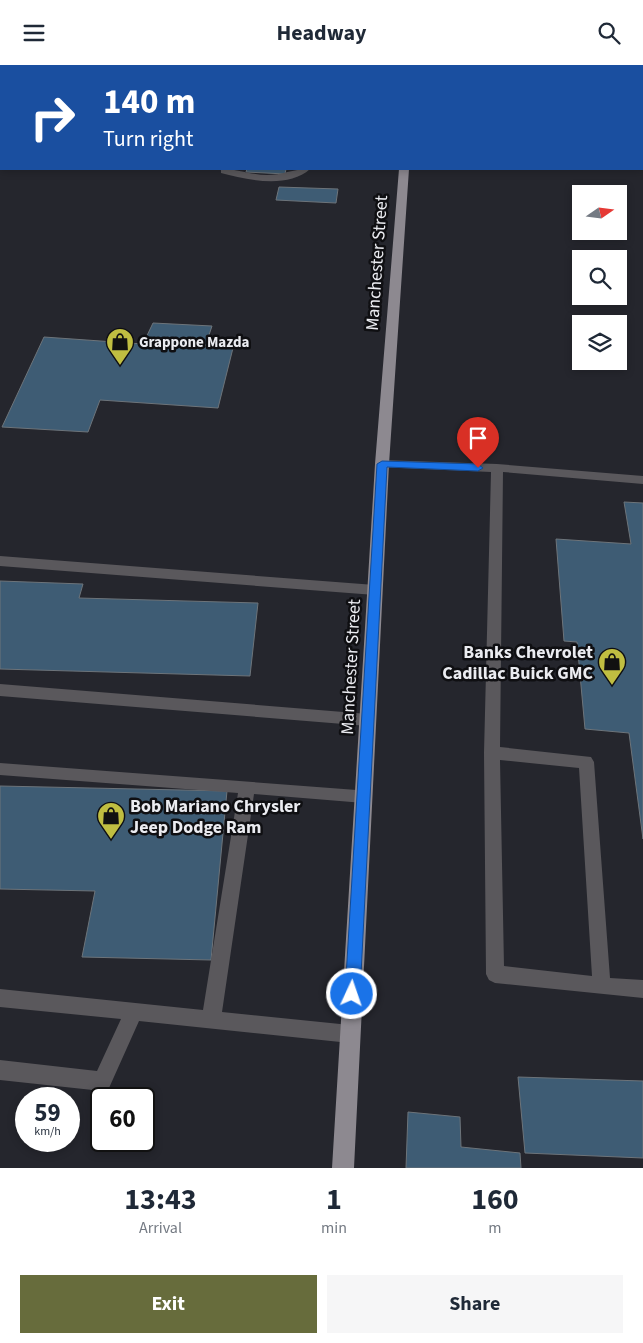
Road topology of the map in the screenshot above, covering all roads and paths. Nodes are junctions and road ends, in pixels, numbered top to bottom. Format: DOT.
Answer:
graph roads {
  1 [pos="224,170"];
  2 [pos="304,170"];
  3 [pos="404,170"];
  4 [pos="382,464"];
  5 [pos="497,468"];
  6 [pos="643,480"];
  7 [pos="0,561"];
  8 [pos="375,590"];
  9 [pos="0,690"];
  10 [pos="368,720"];
  11 [pos="492,753"];
  12 [pos="0,769"];
  13 [pos="247,788"];
  14 [pos="364,797"];
  15 [pos="602,986"];
  16 [pos="643,989"];
  17 [pos="0,999"];
  18 [pos="134,1012"];
  19 [pos="211,1019"];
  20 [pos="350,1034"];
  21 [pos="0,1070"];
  22 [pos="342,1168"];
  1 -- 2 [label="lane"];
  3 -- 4 [label="main road, Manchester Street"];
  4 -- 5 [label="lane"];
  4 -- 8 [label="main road, Manchester Street"];
  5 -- 6 [label="lane"];
  5 -- 11 [label="lane"];
  7 -- 8 [label="lane"];
  8 -- 10 [label="main road, Manchester Street"];
  9 -- 10 [label="lane"];
  10 -- 14 [label="main road, Manchester Street"];
  11 -- 15 [label="lane"];
  11 -- 15 [label="lane"];
  12 -- 13 [label="lane"];
  13 -- 14 [label="lane"];
  13 -- 19 [label="lane"];
  14 -- 20 [label="main road, Manchester Street"];
  15 -- 16 [label="lane"];
  17 -- 18 [label="lane"];
  18 -- 19 [label="lane"];
  18 -- 21 [label="lane"];
  19 -- 20 [label="lane"];
  20 -- 22 [label="main road, Manchester Street"];
}
